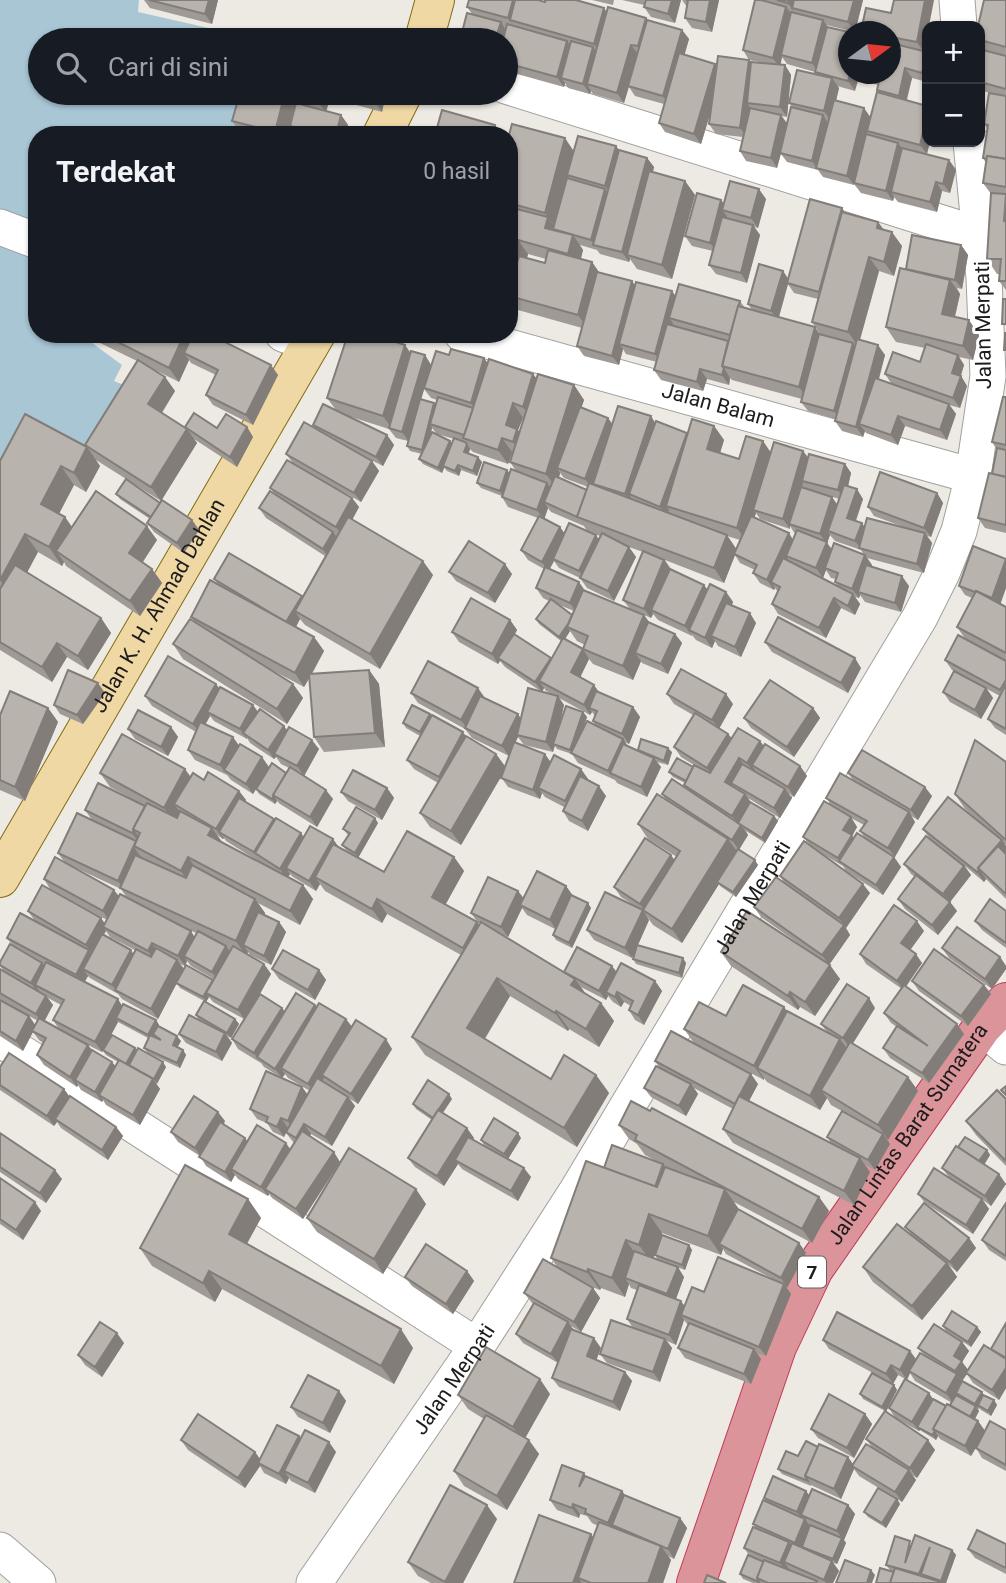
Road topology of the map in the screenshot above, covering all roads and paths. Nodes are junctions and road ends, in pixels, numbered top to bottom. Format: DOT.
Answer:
graph roads {
  1 [pos="435,0"];
  2 [pos="957,0"];
  3 [pos="959,21"];
  4 [pos="427,28"];
  5 [pos="518,90"];
  6 [pos="396,105"];
  7 [pos="386,126"];
  8 [pos="971,147"];
  9 [pos="0,227"];
  10 [pos="980,235"];
  11 [pos="28,238"];
  12 [pos="996,306"];
  13 [pos="301,343"];
  14 [pos="495,343"];
  15 [pos="973,477"];
  16 [pos="0,878"];
  17 [pos="998,1025"];
  18 [pos="0,1039"];
  19 [pos="477,1346"];
  20 [pos="0,1550"];
  21 [pos="38,1583"];
  22 [pos="314,1583"];
  23 [pos="696,1583"];
  1 -- 4 [label="main road"];
  2 -- 3 [label="street"];
  5 -- 10 [label="street"];
  6 -- 7 [label="main road"];
  8 -- 10 [label="street, Jalan Merpati"];
  9 -- 11 [label="street"];
  10 -- 12 [label="street, Jalan Merpati"];
  12 -- 15 [label="street, Jalan Merpati"];
  13 -- 16 [label="main road, Jalan K. H. Ahmad Dahlan"];
  14 -- 15 [label="street, Jalan Balam"];
  15 -- 19 [label="street, Jalan Merpati"];
  17 -- 23 [label="highway, Jalan Lintas Barat Sumatera / 7"];
  18 -- 19 [label="street"];
  19 -- 22 [label="street, Jalan Merpati"];
  20 -- 21 [label="street"];
}
